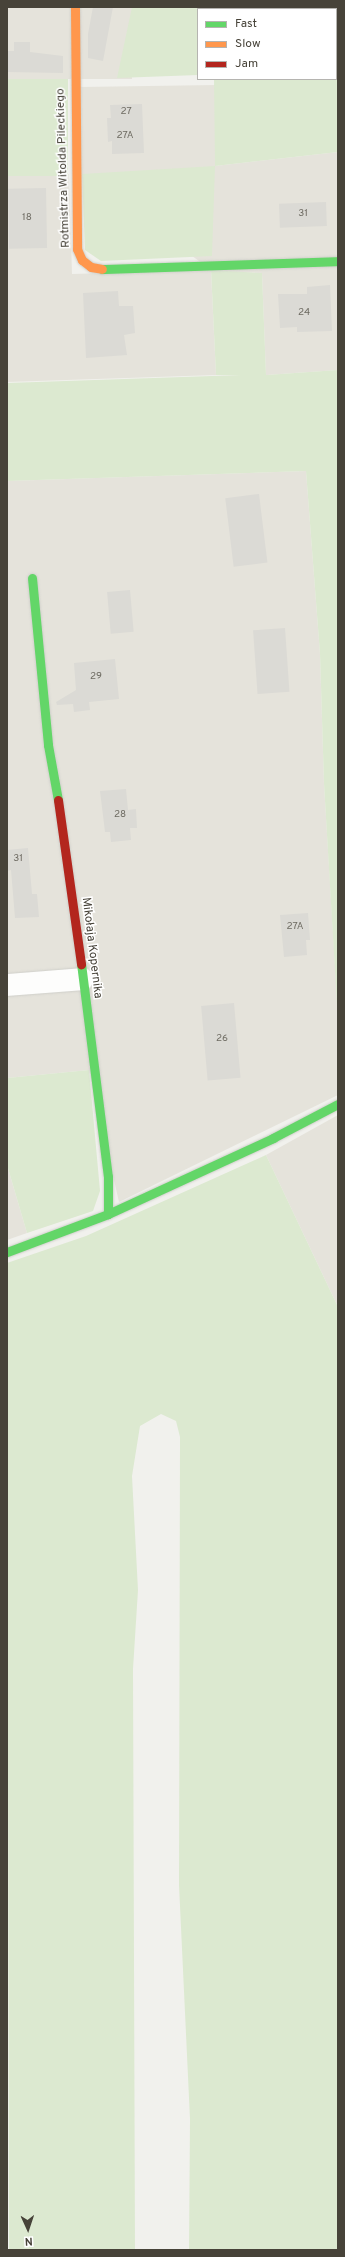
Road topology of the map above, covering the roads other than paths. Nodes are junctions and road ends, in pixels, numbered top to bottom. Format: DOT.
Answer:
graph roads {
  1 [pos="75,7"];
  2 [pos="338,260"];
  3 [pos="32,578"];
  4 [pos="83,979"];
  5 [pos="7,985"];
  6 [pos="338,1104"];
  7 [pos="108,1214"];
  8 [pos="7,1252"];
  1 -- 2 [label="street, Rotmistrza Witolda Pileckiego"];
  3 -- 4 [label="street, Mikołaja Kopernika"];
  4 -- 5 [label="street"];
  4 -- 7 [label="street, Mikołaja Kopernika"];
  6 -- 7 [label="street"];
  7 -- 8 [label="street"];
}
